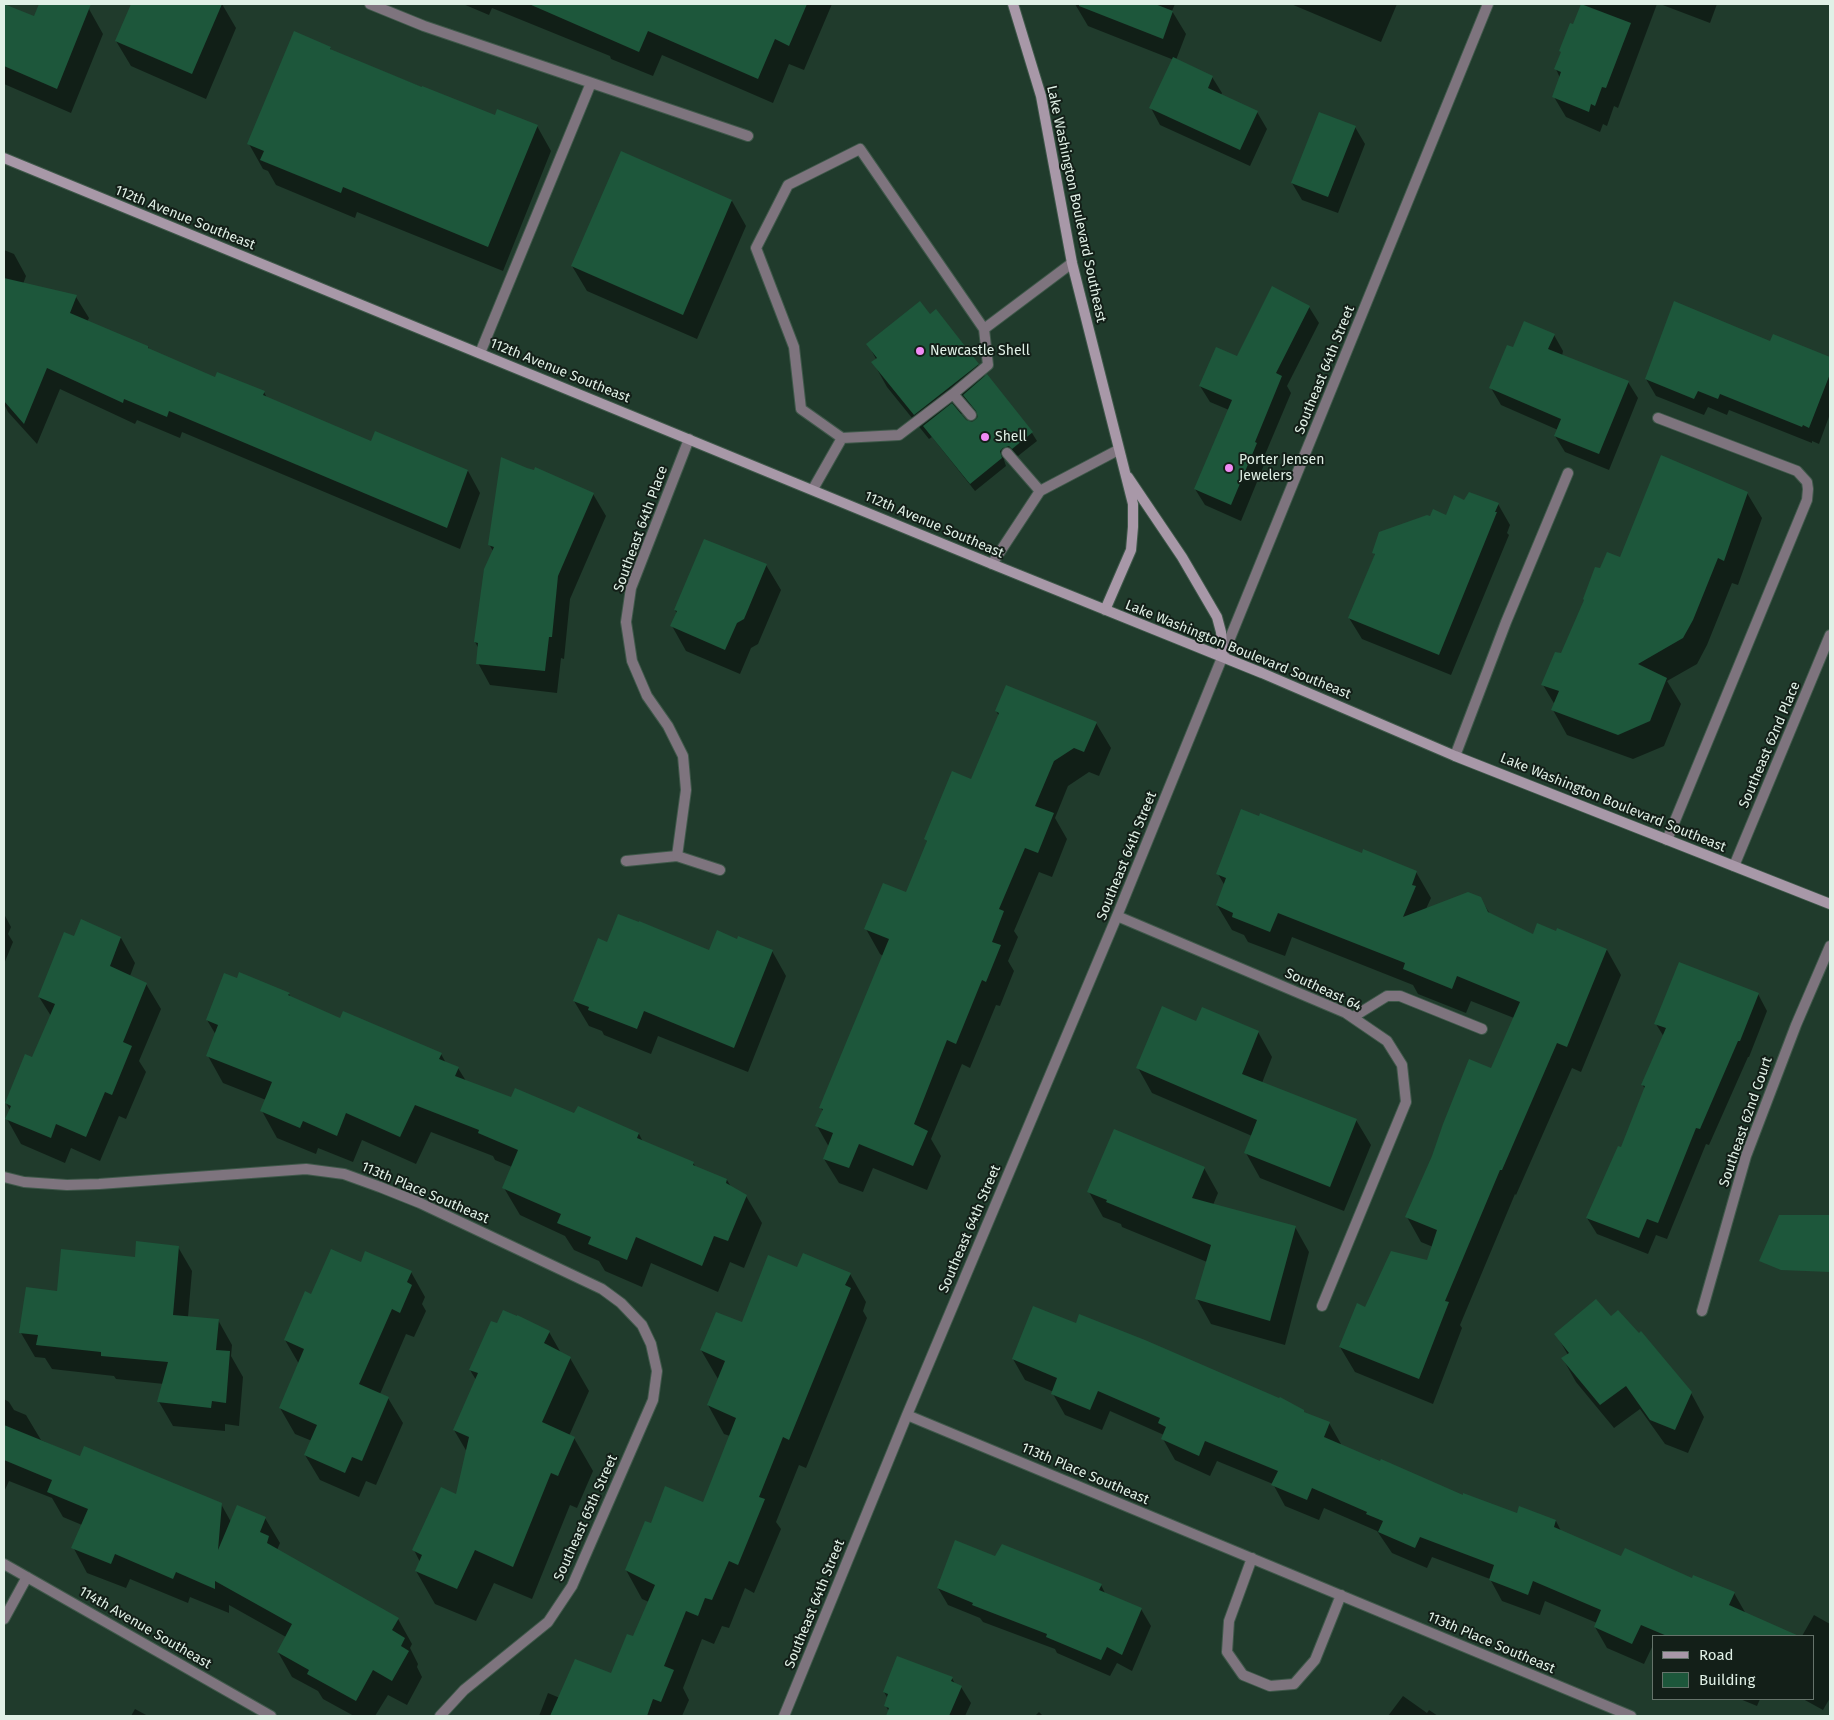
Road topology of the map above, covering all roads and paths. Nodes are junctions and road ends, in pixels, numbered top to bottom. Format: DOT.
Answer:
graph roads {
  1 [pos="370,4"];
  2 [pos="1012,4"];
  3 [pos="1488,4"];
  4 [pos="591,83"];
  5 [pos="748,136"];
  6 [pos="4,158"];
  7 [pos="1072,262"];
  8 [pos="984,329"];
  9 [pos="480,353"];
  10 [pos="953,394"];
  11 [pos="971,415"];
  12 [pos="1658,418"];
  13 [pos="842,438"];
  14 [pos="689,439"];
  15 [pos="1118,450"];
  16 [pos="1007,453"];
  17 [pos="1124,470"];
  18 [pos="1568,473"];
  19 [pos="813,490"];
  20 [pos="1040,491"];
  21 [pos="992,564"];
  22 [pos="1105,610"];
  23 [pos="1830,635"];
  24 [pos="1223,657"];
  25 [pos="1455,756"];
  26 [pos="1667,840"];
  27 [pos="677,856"];
  28 [pos="626,861"];
  29 [pos="1734,866"];
  30 [pos="720,870"];
  31 [pos="1830,904"];
  32 [pos="1117,916"];
  33 [pos="1830,946"];
  34 [pos="1353,1017"];
  35 [pos="1482,1029"];
  36 [pos="4,1177"];
  37 [pos="1322,1306"];
  38 [pos="1702,1311"];
  39 [pos="657,1371"];
  40 [pos="907,1415"];
  41 [pos="1252,1558"];
  42 [pos="4,1564"];
  43 [pos="27,1577"];
  44 [pos="1341,1595"];
  45 [pos="4,1619"];
  46 [pos="272,1716"];
  47 [pos="440,1716"];
  48 [pos="784,1716"];
  49 [pos="1631,1716"];
  1 -- 4 [label="street"];
  2 -- 7 [label="main road, Lake Washington Boulevard Southeast"];
  3 -- 24 [label="street, Southeast 64th Street"];
  4 -- 5 [label="street"];
  4 -- 9 [label="street"];
  6 -- 9 [label="main road, 112th Avenue Southeast"];
  7 -- 8 [label="street"];
  7 -- 15 [label="main road, Lake Washington Boulevard Southeast"];
  8 -- 10 [label="street"];
  8 -- 13 [label="street"];
  9 -- 14 [label="main road, 112th Avenue Southeast"];
  10 -- 11 [label="street"];
  10 -- 13 [label="street"];
  12 -- 26 [label="street"];
  13 -- 19 [label="street"];
  14 -- 19 [label="main road, 112th Avenue Southeast"];
  14 -- 27 [label="street, Southeast 64th Place"];
  15 -- 17 [label="main road, Lake Washington Boulevard Southeast"];
  15 -- 20 [label="street"];
  16 -- 20 [label="street"];
  17 -- 22 [label="main road, Lake Washington Boulevard Southeast"];
  17 -- 24 [label="main road"];
  18 -- 25 [label="street"];
  19 -- 21 [label="main road, 112th Avenue Southeast"];
  20 -- 21 [label="street"];
  21 -- 22 [label="main road, 112th Avenue Southeast"];
  22 -- 24 [label="main road, Lake Washington Boulevard Southeast"];
  23 -- 29 [label="street, Southeast 62nd Place"];
  24 -- 25 [label="main road, Lake Washington Boulevard Southeast"];
  24 -- 32 [label="street, Southeast 64th Street"];
  25 -- 26 [label="main road, Lake Washington Boulevard Southeast"];
  26 -- 29 [label="main road, Lake Washington Boulevard Southeast"];
  27 -- 28 [label="street"];
  27 -- 30 [label="street"];
  29 -- 31 [label="main road, Lake Washington Boulevard Southeast"];
  32 -- 34 [label="street, Southeast 64"];
  32 -- 40 [label="street, Southeast 64th Street"];
  33 -- 38 [label="street, Southeast 62nd Court"];
  34 -- 35 [label="street"];
  34 -- 37 [label="street, Southeast 64"];
  36 -- 39 [label="street, 113th Place Southeast"];
  39 -- 47 [label="street, Southeast 65th Street"];
  40 -- 41 [label="street, 113th Place Southeast"];
  40 -- 48 [label="street, Southeast 64th Street"];
  41 -- 44 [label="street, 113th Place Southeast"];
  41 -- 44 [label="street"];
  42 -- 43 [label="street, 114th Avenue Southeast"];
  43 -- 45 [label="street"];
  43 -- 46 [label="street, 114th Avenue Southeast"];
  44 -- 49 [label="street, 113th Place Southeast"];
}
